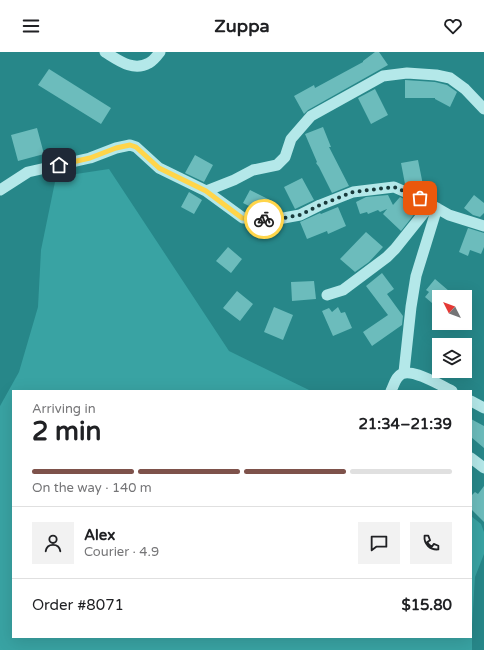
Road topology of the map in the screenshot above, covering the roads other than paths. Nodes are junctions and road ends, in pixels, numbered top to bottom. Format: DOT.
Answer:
graph roads {
  1 [pos="105,52"];
  2 [pos="160,52"];
  3 [pos="484,109"];
  4 [pos="0,190"];
  5 [pos="206,191"];
  6 [pos="434,206"];
  7 [pos="484,226"];
  8 [pos="327,295"];
  9 [pos="404,372"];
  10 [pos="391,390"];
  11 [pos="450,390"];
  12 [pos="472,402"];
  13 [pos="484,408"];
  14 [pos="472,459"];
  15 [pos="484,468"];
  1 -- 2 [label="street"];
  3 -- 5 [label="street"];
  4 -- 5 [label="street"];
  5 -- 6 [label="street"];
  6 -- 7 [label="street"];
  6 -- 8 [label="street"];
  6 -- 9 [label="street"];
  9 -- 10 [label="street"];
  9 -- 11 [label="street"];
  12 -- 13 [label="street"];
  14 -- 15 [label="street"];
}
